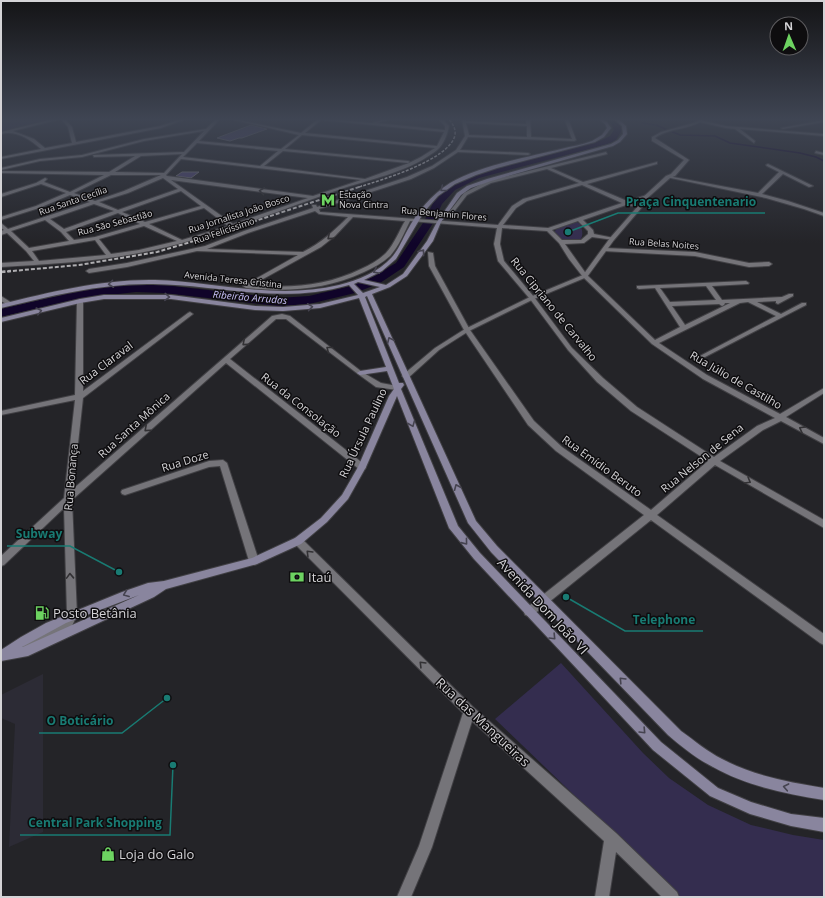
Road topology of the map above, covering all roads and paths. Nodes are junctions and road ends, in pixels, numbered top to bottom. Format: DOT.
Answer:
graph roads {
  1 [pos="3,160"];
  2 [pos="41,160"];
  3 [pos="132,160"];
  4 [pos="178,160"];
  5 [pos="214,160"];
  6 [pos="270,160"];
  7 [pos="388,160"];
  8 [pos="416,160"];
  9 [pos="444,160"];
  10 [pos="527,160"];
  11 [pos="560,160"];
  12 [pos="576,160"];
  13 [pos="687,160"];
  14 [pos="411,162"];
  15 [pos="656,164"];
  16 [pos="768,165"];
  17 [pos="8,167"];
  18 [pos="261,167"];
  19 [pos="546,167"];
  20 [pos="1,170"];
  21 [pos="53,172"];
  22 [pos="782,172"];
  23 [pos="113,173"];
  24 [pos="165,176"];
  25 [pos="672,176"];
  26 [pos="366,179"];
  27 [pos="41,182"];
  28 [pos="585,183"];
  29 [pos="811,186"];
  30 [pos="181,189"];
  31 [pos="71,193"];
  32 [pos="759,194"];
  33 [pos="1,196"];
  34 [pos="647,196"];
  35 [pos="315,197"];
  36 [pos="308,199"];
  37 [pos="94,203"];
  38 [pos="629,204"];
  39 [pos="205,206"];
  40 [pos="640,207"];
  41 [pos="316,208"];
  42 [pos="117,211"];
  43 [pos="352,215"];
  44 [pos="824,215"];
  45 [pos="1,218"];
  46 [pos="46,218"];
  47 [pos="409,219"];
  48 [pos="418,219"];
  49 [pos="579,219"];
  50 [pos="438,221"];
  51 [pos="145,224"];
  52 [pos="1,225"];
  53 [pos="232,226"];
  54 [pos="500,226"];
  55 [pos="403,228"];
  56 [pos="412,228"];
  57 [pos="548,230"];
  58 [pos="8,231"];
  59 [pos="63,231"];
  60 [pos="1,233"];
  61 [pos="591,236"];
  62 [pos="96,238"];
  63 [pos="612,239"];
  64 [pos="397,240"];
  65 [pos="405,240"];
  66 [pos="181,241"];
  67 [pos="73,242"];
  68 [pos="560,242"];
  69 [pos="196,249"];
  70 [pos="28,250"];
  71 [pos="605,250"];
  72 [pos="430,253"];
  73 [pos="304,254"];
  74 [pos="110,256"];
  75 [pos="382,259"];
  76 [pos="394,259"];
  77 [pos="38,263"];
  78 [pos="769,264"];
  79 [pos="1,265"];
  80 [pos="90,271"];
  81 [pos="585,276"];
  82 [pos="360,281"];
  83 [pos="746,283"];
  84 [pos="351,284"];
  85 [pos="707,284"];
  86 [pos="246,286"];
  87 [pos="388,286"];
  88 [pos="656,286"];
  89 [pos="639,287"];
  90 [pos="238,291"];
  91 [pos="369,293"];
  92 [pos="360,295"];
  93 [pos="791,295"];
  94 [pos="1,298"];
  95 [pos="532,298"];
  96 [pos="783,299"];
  97 [pos="80,301"];
  98 [pos="739,301"];
  99 [pos="750,301"];
  100 [pos="720,302"];
  101 [pos="10,304"];
  102 [pos="668,304"];
  103 [pos="804,304"];
  104 [pos="1,306"];
  105 [pos="765,308"];
  106 [pos="725,309"];
  107 [pos="190,314"];
  108 [pos="781,316"];
  109 [pos="1,320"];
  110 [pos="684,328"];
  111 [pos="467,330"];
  112 [pos="654,343"];
  113 [pos="703,356"];
  114 [pos="226,359"];
  115 [pos="390,368"];
  116 [pos="360,373"];
  117 [pos="406,376"];
  118 [pos="398,388"];
  119 [pos="824,390"];
  120 [pos="79,397"];
  121 [pos="1,413"];
  122 [pos="780,418"];
  123 [pos="824,441"];
  124 [pos="714,461"];
  125 [pos="362,467"];
  126 [pos="125,492"];
  127 [pos="68,499"];
  128 [pos="651,515"];
  129 [pos="824,524"];
  130 [pos="298,541"];
  131 [pos="254,561"];
  132 [pos="1,562"];
  133 [pos="164,585"];
  134 [pos="544,600"];
  135 [pos="529,612"];
  136 [pos="72,615"];
  137 [pos="824,640"];
  138 [pos="24,652"];
  139 [pos="1,656"];
  140 [pos="469,711"];
  141 [pos="824,794"];
  142 [pos="824,825"];
  143 [pos="611,838"];
  144 [pos="404,897"];
  145 [pos="602,897"];
  146 [pos="672,897"];
  1 -- 17 [label="street"];
  2 -- 17 [label="street"];
  3 -- 23 [label="street"];
  4 -- 24 [label="street, Rua Santa Cecília"];
  5 -- 18 [label="street"];
  6 -- 18 [label="street"];
  7 -- 14 [label="street"];
  8 -- 14 [label="street, Rua Jornalista João Bosco"];
  9 -- 41 [label="street, Rua Felicíssimo"];
  10 -- 48 [label="main road, Avenida Teresa Cristina, one-way"];
  11 -- 50 [label="main road"];
  12 -- 19 [label="street"];
  13 -- 25 [label="street, Rua Úrsula Paulino"];
  14 -- 26 [label="street, Rua Jornalista João Bosco"];
  15 -- 28 [label="street, Rua Cipriano de Carvalho"];
  16 -- 22 [label="street"];
  17 -- 20 [label="street"];
  18 -- 26 [label="street"];
  19 -- 28 [label="street"];
  19 -- 50 [label="street"];
  20 -- 21 [label="street"];
  21 -- 23 [label="street"];
  21 -- 27 [label="street"];
  22 -- 29 [label="street"];
  22 -- 32 [label="street"];
  23 -- 24 [label="street"];
  23 -- 31 [label="street"];
  24 -- 30 [label="street"];
  35 -- 24 [label="street, one-way"];
  24 -- 37 [label="street, Rua Santa Cecília"];
  25 -- 32 [label="street"];
  25 -- 34 [label="street, Rua Úrsula Paulino"];
  25 -- 40 [label="street, Rua Úrsula Paulino"];
  26 -- 35 [label="street, Rua Jornalista João Bosco"];
  27 -- 31 [label="street"];
  27 -- 33 [label="street"];
  28 -- 38 [label="street"];
  28 -- 54 [label="street, Rua Cipriano de Carvalho"];
  30 -- 39 [label="street"];
  30 -- 42 [label="street"];
  31 -- 37 [label="street"];
  31 -- 45 [label="street"];
  32 -- 44 [label="street"];
  34 -- 38 [label="street"];
  34 -- 40 [label="street, Rua Úrsula Paulino"];
  35 -- 36 [label="street, Rua Jornalista João Bosco"];
  36 -- 41 [label="street"];
  36 -- 53 [label="street, Rua Jornalista João Bosco"];
  37 -- 42 [label="street"];
  37 -- 46 [label="street, Rua Santa Cecília"];
  38 -- 40 [label="street"];
  38 -- 49 [label="street"];
  39 -- 51 [label="street, Rua São Sebastião"];
  39 -- 53 [label="street"];
  40 -- 63 [label="street, Rua Úrsula Paulino"];
  41 -- 43 [label="street, Rua Benjamin Flores"];
  41 -- 69 [label="street, Rua Felicíssimo"];
  42 -- 51 [label="street"];
  42 -- 59 [label="street"];
  43 -- 47 [label="street, Rua Benjamin Flores"];
  43 -- 73 [label="street, one-way"];
  46 -- 58 [label="street, Rua Santa Cecília"];
  46 -- 59 [label="street"];
  47 -- 48 [label="street, Rua Benjamin Flores"];
  47 -- 55 [label="street, Avenida Teresa Cristina"];
  48 -- 50 [label="street, Rua Benjamin Flores"];
  48 -- 56 [label="main road, Avenida Teresa Cristina"];
  49 -- 57 [label="street"];
  49 -- 61 [label="street"];
  50 -- 54 [label="street, Rua Benjamin Flores"];
  87 -- 50 [label="main road, one-way"];
  51 -- 62 [label="street, Rua São Sebastião"];
  51 -- 66 [label="street"];
  52 -- 58 [label="street"];
  53 -- 66 [label="street, Rua Jornalista João Bosco"];
  54 -- 57 [label="street, Rua Benjamin Flores"];
  54 -- 95 [label="street, Rua Cipriano de Carvalho"];
  55 -- 56 [label="street"];
  55 -- 64 [label="street, Avenida Teresa Cristina"];
  56 -- 65 [label="main road, Avenida Teresa Cristina"];
  57 -- 68 [label="street, Rua Júlio de Castilho"];
  58 -- 60 [label="street, Rua Santa Cecília"];
  58 -- 70 [label="street"];
  59 -- 67 [label="street"];
  61 -- 63 [label="street"];
  61 -- 68 [label="street"];
  62 -- 67 [label="street, Rua São Sebastião"];
  62 -- 74 [label="street"];
  63 -- 71 [label="street, Rua Úrsula Paulino"];
  64 -- 65 [label="street"];
  64 -- 75 [label="street, Avenida Teresa Cristina"];
  65 -- 76 [label="main road, Avenida Teresa Cristina"];
  66 -- 74 [label="street, Rua Jornalista João Bosco"];
  67 -- 70 [label="street, Rua São Sebastião"];
  68 -- 81 [label="street, Rua Júlio de Castilho"];
  69 -- 73 [label="street"];
  69 -- 80 [label="street, Rua Felicíssimo"];
  70 -- 77 [label="street"];
  71 -- 78 [label="street, Rua Belas Noites"];
  71 -- 81 [label="street, Rua Úrsula Paulino"];
  72 -- 111 [label="street, Rua Emídio Beruto"];
  73 -- 86 [label="street"];
  74 -- 77 [label="street, Rua Jornalista João Bosco"];
  75 -- 76 [label="street"];
  75 -- 86 [label="street, Avenida Teresa Cristina"];
  76 -- 82 [label="main road, Avenida Teresa Cristina, one-way"];
  77 -- 79 [label="street, Rua Jornalista João Bosco"];
  81 -- 95 [label="street, Rua Úrsula Paulino"];
  81 -- 112 [label="street, Rua Júlio de Castilho"];
  82 -- 84 [label="main road, Avenida Teresa Cristina"];
  82 -- 87 [label="main road"];
  83 -- 85 [label="street"];
  84 -- 90 [label="main road, Avenida Teresa Cristina"];
  84 -- 92 [label="main road, Avenida Dom João VI"];
  85 -- 88 [label="street"];
  85 -- 100 [label="street"];
  86 -- 90 [label="street"];
  87 -- 91 [label="main road"];
  88 -- 89 [label="street"];
  88 -- 102 [label="street"];
  90 -- 101 [label="main road, Avenida Teresa Cristina, one-way"];
  91 -- 92 [label="main road"];
  117 -- 91 [label="main road, Avenida Dom João VI, one-way"];
  97 -- 92 [label="main road, one-way"];
  92 -- 115 [label="main road, Avenida Dom João VI"];
  93 -- 96 [label="street"];
  94 -- 101 [label="street"];
  95 -- 111 [label="street, Rua Úrsula Paulino"];
  95 -- 124 [label="street, Rua Cipriano de Carvalho"];
  96 -- 99 [label="street"];
  96 -- 105 [label="street"];
  109 -- 97 [label="main road, one-way"];
  97 -- 120 [label="street, Rua Bonança"];
  98 -- 99 [label="street"];
  98 -- 100 [label="street"];
  98 -- 106 [label="street"];
  99 -- 105 [label="street"];
  100 -- 102 [label="street"];
  100 -- 106 [label="street"];
  101 -- 104 [label="main road, Avenida Teresa Cristina"];
  102 -- 110 [label="street"];
  103 -- 108 [label="street"];
  105 -- 108 [label="street"];
  106 -- 110 [label="street"];
  107 -- 120 [label="street, Rua Claraval"];
  108 -- 113 [label="street"];
  110 -- 112 [label="street"];
  111 -- 117 [label="street, Rua Úrsula Paulino"];
  111 -- 128 [label="street, Rua Emídio Beruto"];
  112 -- 122 [label="street, Rua Júlio de Castilho"];
  116 -- 114 [label="street, Rua Santa Mônica, one-way"];
  114 -- 125 [label="street, Rua da Consolação"];
  114 -- 127 [label="street, Rua Santa Mônica, one-way"];
  115 -- 116 [label="main road"];
  115 -- 118 [label="main road, Avenida Dom João VI"];
  116 -- 118 [label="street"];
  117 -- 118 [label="main road, Rua Úrsula Paulino"];
  134 -- 117 [label="main road, Avenida Dom João VI, one-way"];
  118 -- 125 [label="main road, Rua Úrsula Paulino"];
  118 -- 135 [label="main road, Avenida Dom João VI, one-way"];
  119 -- 122 [label="street, Rua Nelson de Sena"];
  120 -- 121 [label="street, Rua Claraval"];
  120 -- 127 [label="street, Rua Bonança"];
  123 -- 122 [label="street, Rua Júlio de Castilho, one-way"];
  122 -- 124 [label="street, Rua Nelson de Sena"];
  124 -- 128 [label="street, Rua Nelson de Sena"];
  124 -- 129 [label="street, Rua Cipriano de Carvalho, one-way"];
  125 -- 130 [label="main road, Rua Úrsula Paulino"];
  126 -- 131 [label="street, Rua Doze"];
  127 -- 132 [label="street, Rua Santa Mônica"];
  136 -- 127 [label="street, Rua Bonança, one-way"];
  128 -- 134 [label="street, Rua Nelson de Sena"];
  128 -- 137 [label="street, Rua Emídio Beruto"];
  130 -- 131 [label="main road, Rua Úrsula Paulino"];
  140 -- 130 [label="street, Rua das Mangueiras, one-way"];
  131 -- 133 [label="main road, Rua Úrsula Paulino"];
  133 -- 136 [label="main road, Rua Úrsula Paulino, one-way"];
  133 -- 138 [label="main road, Rua Úrsula Paulino"];
  134 -- 135 [label="street, Rua Nelson de Sena"];
  141 -- 134 [label="main road, Avenida Dom João VI, one-way"];
  135 -- 142 [label="main road, Avenida Dom João VI, one-way"];
  136 -- 138 [label="street"];
  136 -- 139 [label="main road, Rua Úrsula Paulino"];
  138 -- 139 [label="main road, Rua Úrsula Paulino"];
  140 -- 143 [label="street, Rua das Mangueiras"];
  140 -- 144 [label="street"];
  143 -- 145 [label="street"];
  143 -- 146 [label="street, Rua das Mangueiras"];
}
